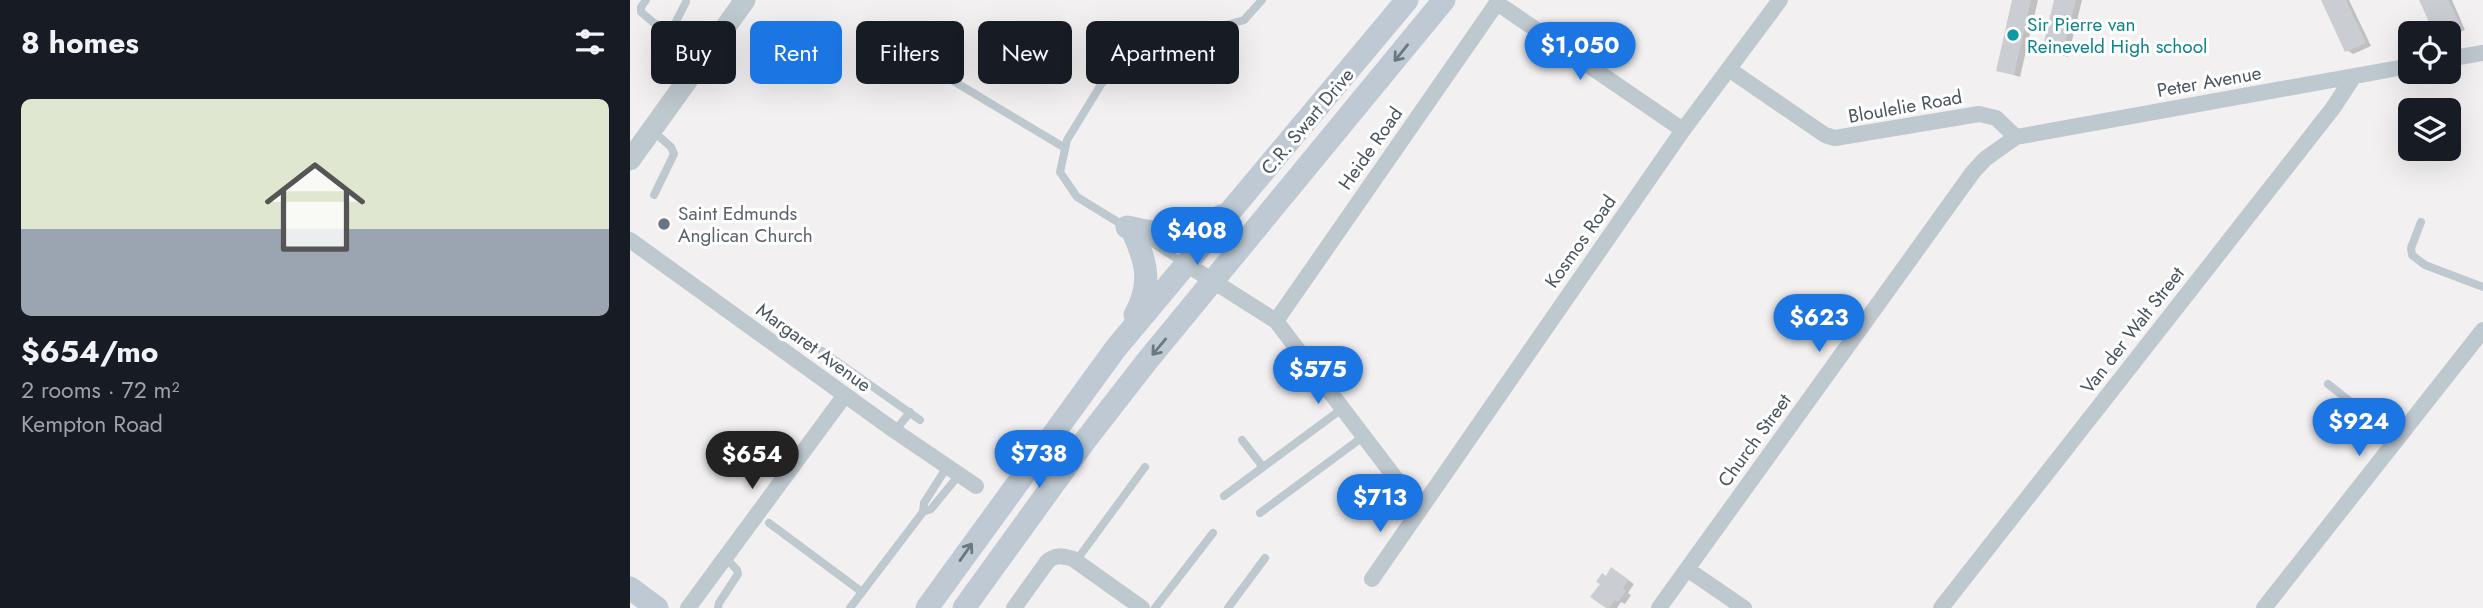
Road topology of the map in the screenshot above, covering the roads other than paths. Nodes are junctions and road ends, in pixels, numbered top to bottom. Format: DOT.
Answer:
graph roads {
  1 [pos="646,0"];
  2 [pos="745,0"];
  3 [pos="1262,0"];
  4 [pos="1407,0"];
  5 [pos="1444,0"];
  6 [pos="1780,0"];
  7 [pos="1498,1"];
  8 [pos="685,2"];
  9 [pos="652,21"];
  10 [pos="676,21"];
  11 [pos="730,21"];
  12 [pos="1239,21"];
  13 [pos="2483,53"];
  14 [pos="2461,57"];
  15 [pos="2398,68"];
  16 [pos="1730,70"];
  17 [pos="2354,76"];
  18 [pos="685,84"];
  19 [pos="958,84"];
  20 [pos="1101,84"];
  21 [pos="651,130"];
  22 [pos="1683,130"];
  23 [pos="2016,137"];
  24 [pos="1065,148"];
  25 [pos="630,160"];
  26 [pos="654,195"];
  27 [pos="1231,211"];
  28 [pos="2421,222"];
  29 [pos="1129,229"];
  30 [pos="630,240"];
  31 [pos="1186,264"];
  32 [pos="1214,281"];
  33 [pos="2483,287"];
  34 [pos="1276,321"];
  35 [pos="2483,330"];
  36 [pos="1116,348"];
  37 [pos="822,351"];
  38 [pos="2328,384"];
  39 [pos="845,395"];
  40 [pos="1343,408"];
  41 [pos="910,412"];
  42 [pos="920,419"];
  43 [pos="895,431"];
  44 [pos="1364,436"];
  45 [pos="2397,439"];
  46 [pos="1242,440"];
  47 [pos="1145,467"];
  48 [pos="1263,467"];
  49 [pos="953,471"];
  50 [pos="976,486"];
  51 [pos="1224,496"];
  52 [pos="1419,509"];
  53 [pos="923,512"];
  54 [pos="1260,513"];
  55 [pos="769,523"];
  56 [pos="1213,533"];
  57 [pos="725,557"];
  58 [pos="1265,558"];
  59 [pos="1075,560"];
  60 [pos="1687,569"];
  61 [pos="1372,579"];
  62 [pos="630,588"];
  63 [pos="862,592"];
  64 [pos="657,608"];
  65 [pos="688,608"];
  66 [pos="718,608"];
  67 [pos="850,608"];
  68 [pos="927,608"];
  69 [pos="964,608"];
  70 [pos="1014,608"];
  71 [pos="1142,608"];
  72 [pos="1155,608"];
  73 [pos="1228,608"];
  74 [pos="1659,608"];
  75 [pos="1744,608"];
  76 [pos="1941,608"];
  77 [pos="2264,608"];
  1 -- 9 [label="lane"];
  2 -- 11 [label="street"];
  3 -- 12 [label="lane"];
  4 -- 27 [label="main road, C.R. Swart Drive"];
  5 -- 32 [label="main road, C.R. Swart Drive, one-way"];
  6 -- 16 [label="street, Kosmos Road"];
  7 -- 22 [label="street"];
  7 -- 34 [label="street, Heide Road"];
  8 -- 10 [label="lane"];
  13 -- 14 [label="street"];
  15 -- 17 [label="street, Peter Avenue"];
  16 -- 22 [label="street, Kosmos Road"];
  16 -- 23 [label="street, Bloulelie Road"];
  17 -- 23 [label="street, Peter Avenue"];
  17 -- 76 [label="street, Van der Walt Street"];
  18 -- 21 [label="street"];
  19 -- 24 [label="lane"];
  20 -- 24 [label="lane"];
  21 -- 25 [label="street"];
  21 -- 26 [label="lane"];
  22 -- 52 [label="street, Kosmos Road"];
  23 -- 60 [label="street, Church Street"];
  24 -- 29 [label="lane"];
  27 -- 29 [label="main road"];
  27 -- 31 [label="main road, C.R. Swart Drive"];
  28 -- 33 [label="lane"];
  29 -- 31 [label="lane"];
  29 -- 36 [label="main road"];
  30 -- 39 [label="street, Margaret Avenue"];
  31 -- 32 [label="street"];
  31 -- 36 [label="main road, C.R. Swart Drive"];
  32 -- 34 [label="street"];
  32 -- 69 [label="main road, C.R. Swart Drive, one-way"];
  34 -- 40 [label="street"];
  35 -- 45 [label="street"];
  68 -- 36 [label="main road, C.R. Swart Drive, one-way"];
  37 -- 41 [label="lane"];
  38 -- 45 [label="lane"];
  39 -- 43 [label="street, Margaret Avenue"];
  39 -- 57 [label="street"];
  40 -- 44 [label="street"];
  40 -- 48 [label="lane"];
  41 -- 42 [label="lane"];
  41 -- 43 [label="lane"];
  43 -- 49 [label="street, Margaret Avenue"];
  44 -- 52 [label="street"];
  44 -- 54 [label="lane"];
  45 -- 77 [label="street"];
  46 -- 48 [label="lane"];
  47 -- 59 [label="lane"];
  48 -- 51 [label="lane"];
  49 -- 50 [label="street, Margaret Avenue"];
  49 -- 53 [label="lane"];
  49 -- 53 [label="lane"];
  52 -- 61 [label="street, Kosmos Road"];
  53 -- 63 [label="lane"];
  55 -- 63 [label="lane"];
  56 -- 72 [label="lane"];
  57 -- 65 [label="street"];
  57 -- 66 [label="lane"];
  58 -- 73 [label="lane"];
  59 -- 70 [label="street"];
  59 -- 71 [label="street"];
  60 -- 74 [label="street, Church Street"];
  60 -- 75 [label="street"];
  62 -- 64 [label="main road"];
  63 -- 67 [label="lane"];
}
